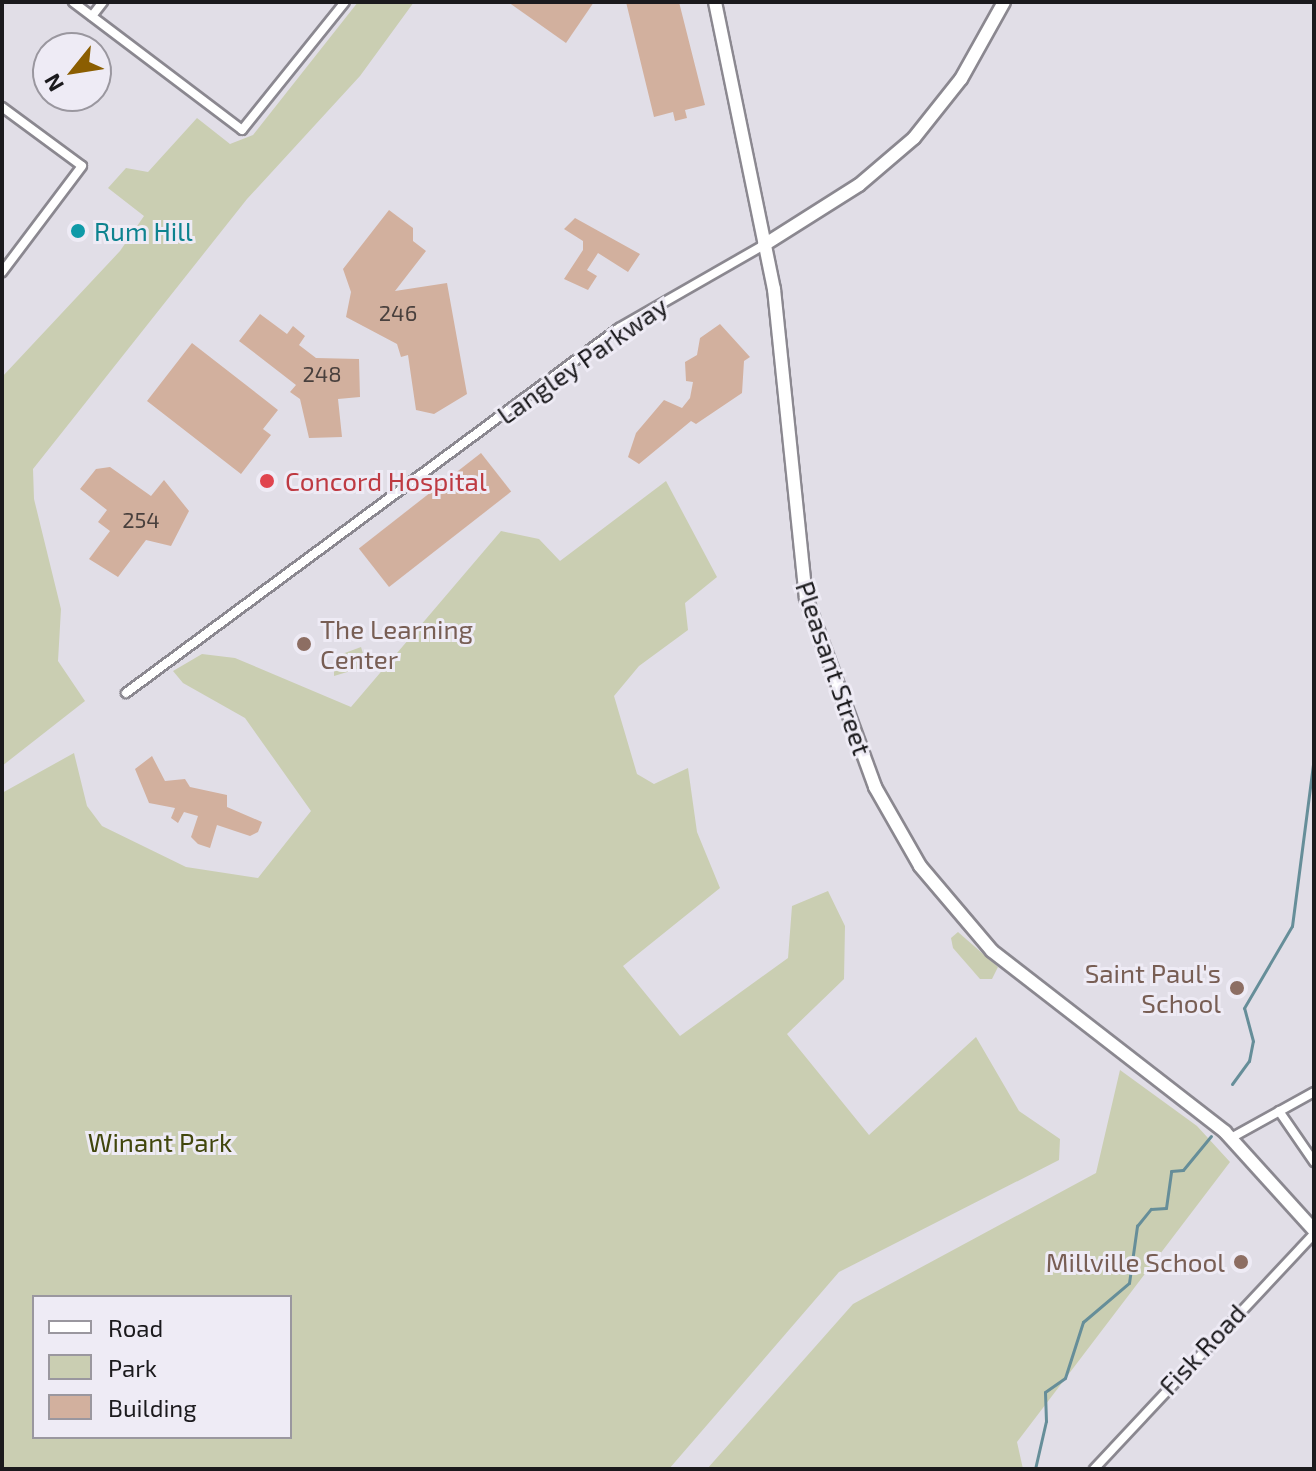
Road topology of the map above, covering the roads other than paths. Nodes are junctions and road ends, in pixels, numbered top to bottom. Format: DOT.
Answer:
graph roads {
  1 [pos="73,2"];
  2 [pos="103,2"];
  3 [pos="345,2"];
  4 [pos="715,2"];
  5 [pos="1004,2"];
  6 [pos="92,16"];
  7 [pos="2,107"];
  8 [pos="764,245"];
  9 [pos="2,272"];
  10 [pos="126,693"];
  11 [pos="1314,1092"];
  12 [pos="1279,1111"];
  13 [pos="1231,1138"];
  14 [pos="1314,1162"];
  15 [pos="1314,1232"];
  16 [pos="1094,1469"];
  1 -- 6 [label="street"];
  2 -- 6 [label="street"];
  3 -- 6 [label="street"];
  4 -- 8 [label="main road, Pleasant Street"];
  5 -- 8 [label="main road, Langley Parkway"];
  7 -- 9 [label="street"];
  8 -- 10 [label="street, Langley Parkway"];
  8 -- 13 [label="main road, Pleasant Street"];
  11 -- 12 [label="street"];
  12 -- 13 [label="street"];
  12 -- 14 [label="street"];
  13 -- 15 [label="main road, Pleasant Street"];
  15 -- 16 [label="street, Fisk Road"];
}
